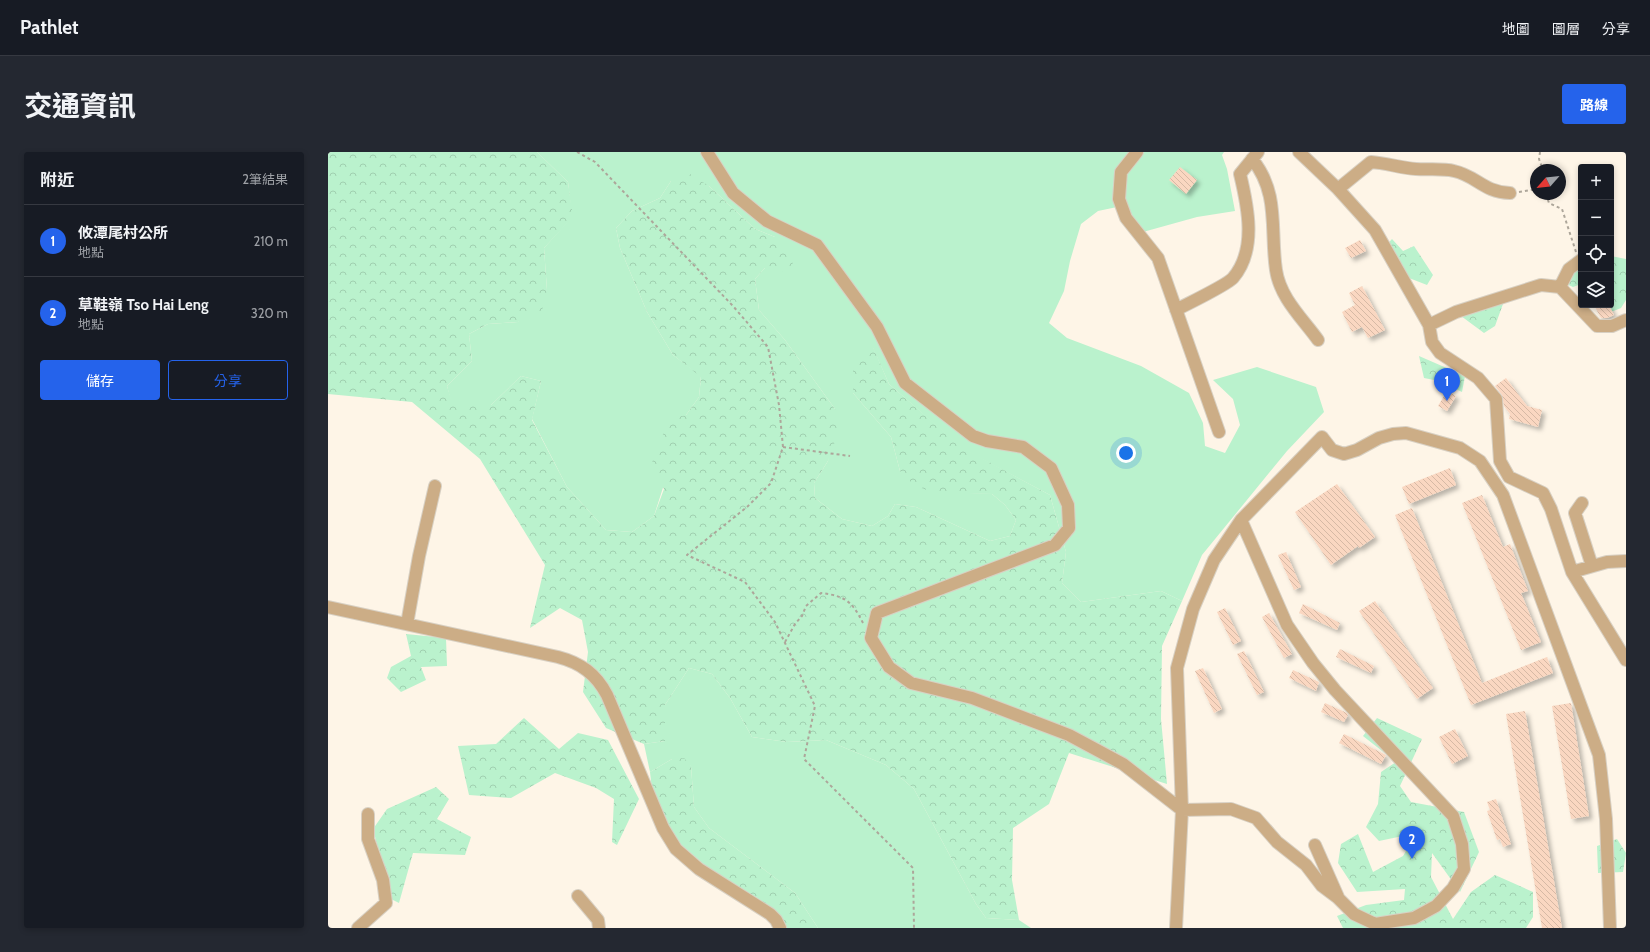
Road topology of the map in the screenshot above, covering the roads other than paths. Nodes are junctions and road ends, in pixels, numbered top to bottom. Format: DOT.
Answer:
graph roads {
  1 [pos="707,152"];
  2 [pos="1137,152"];
  3 [pos="1300,152"];
  4 [pos="1255,155"];
  5 [pos="1371,157"];
  6 [pos="1338,189"];
  7 [pos="1510,193"];
  8 [pos="1578,262"];
  9 [pos="1560,287"];
  10 [pos="1176,310"];
  11 [pos="1626,320"];
  12 [pos="1429,325"];
  13 [pos="1318,340"];
  14 [pos="1219,432"];
  15 [pos="436,486"];
  16 [pos="1582,503"];
  17 [pos="1240,520"];
  18 [pos="1626,561"];
  19 [pos="1592,566"];
  20 [pos="1572,572"];
  21 [pos="328,607"];
  22 [pos="407,624"];
  23 [pos="1626,660"];
  24 [pos="1182,810"];
  25 [pos="368,814"];
  26 [pos="1315,845"];
  27 [pos="578,896"];
  28 [pos="1338,898"];
  29 [pos="358,928"];
  30 [pos="599,928"];
  31 [pos="780,928"];
  32 [pos="1176,928"];
  33 [pos="1610,928"];
  1 -- 24 [label="street"];
  2 -- 10 [label="street"];
  3 -- 6 [label="street"];
  4 -- 10 [label="street"];
  4 -- 13 [label="street"];
  5 -- 6 [label="street"];
  5 -- 7 [label="street"];
  6 -- 12 [label="street"];
  8 -- 9 [label="street"];
  9 -- 11 [label="street"];
  9 -- 12 [label="street"];
  10 -- 14 [label="street"];
  12 -- 20 [label="street"];
  15 -- 22 [label="street"];
  16 -- 19 [label="street"];
  17 -- 24 [label="street"];
  17 -- 28 [label="street"];
  17 -- 33 [label="street"];
  18 -- 19 [label="street"];
  19 -- 20 [label="street"];
  20 -- 23 [label="street"];
  21 -- 22 [label="street"];
  22 -- 31 [label="street"];
  24 -- 28 [label="street"];
  24 -- 32 [label="street"];
  25 -- 29 [label="street"];
  26 -- 28 [label="street"];
  27 -- 30 [label="street"];
}
